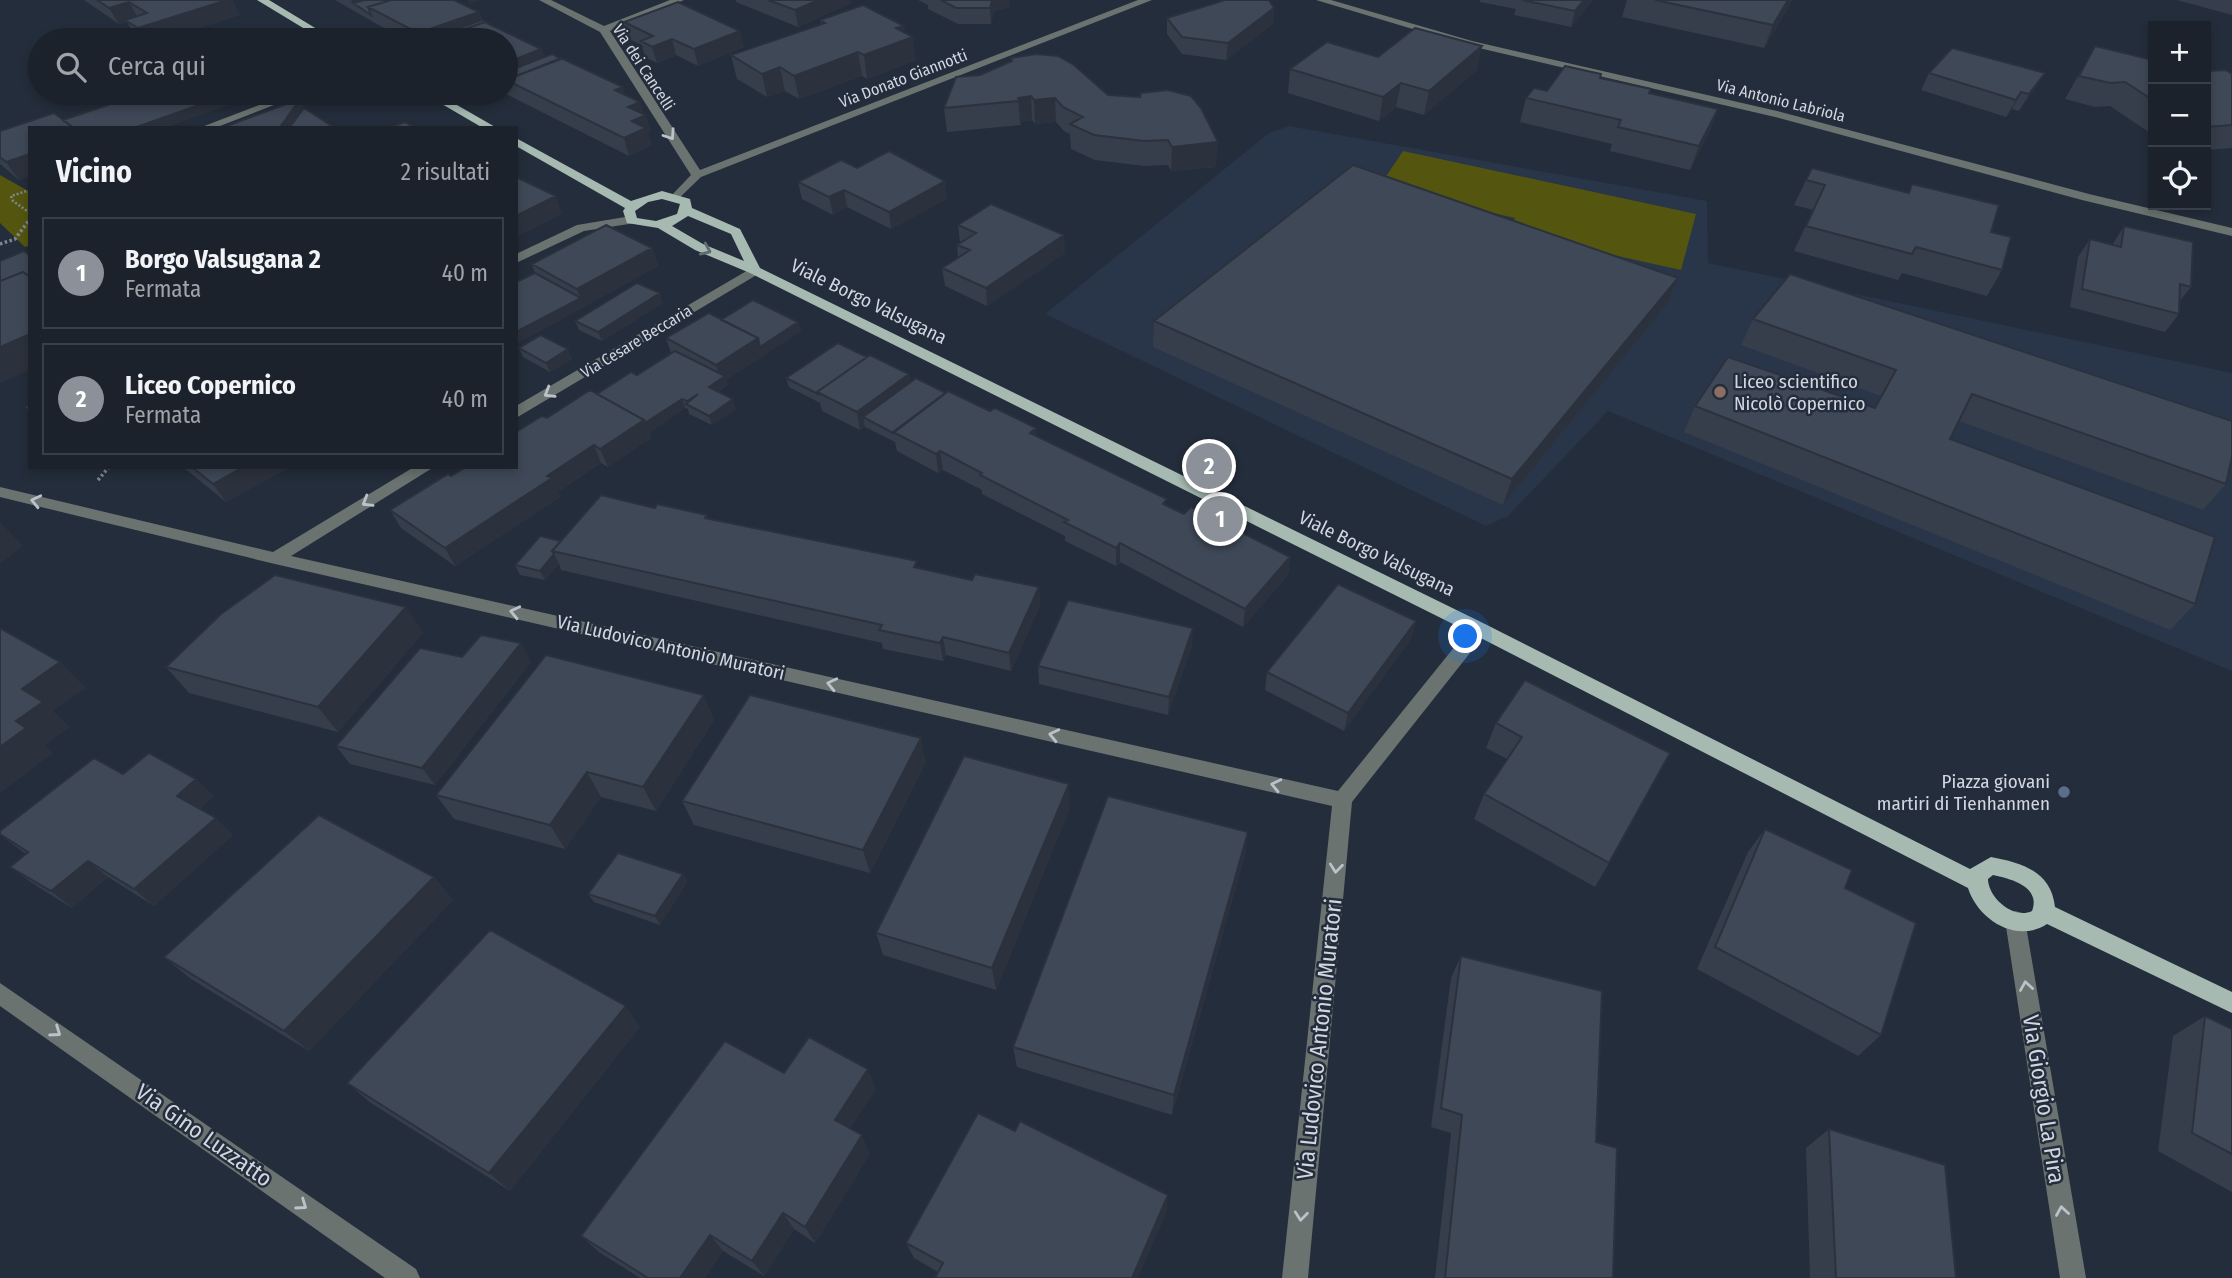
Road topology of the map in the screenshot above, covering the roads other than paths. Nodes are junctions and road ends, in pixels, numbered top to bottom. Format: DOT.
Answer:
graph roads {
  1 [pos="261,0"];
  2 [pos="544,0"];
  3 [pos="680,0"];
  4 [pos="1147,0"];
  5 [pos="1321,0"];
  6 [pos="309,28"];
  7 [pos="604,30"];
  8 [pos="267,105"];
  9 [pos="450,105"];
  10 [pos="209,126"];
  11 [pos="488,126"];
  12 [pos="518,142"];
  13 [pos="696,175"];
  14 [pos="594,183"];
  15 [pos="676,197"];
  16 [pos="646,198"];
  17 [pos="686,210"];
  18 [pos="631,213"];
  19 [pos="660,225"];
  20 [pos="2232,232"];
  21 [pos="518,259"];
  22 [pos="755,270"];
  23 [pos="518,412"];
  24 [pos="423,469"];
  25 [pos="0,492"];
  26 [pos="275,558"];
  27 [pos="1479,629"];
  28 [pos="1342,800"];
  29 [pos="1976,882"];
  30 [pos="2044,912"];
  31 [pos="2015,920"];
  32 [pos="0,993"];
  33 [pos="2232,1003"];
  34 [pos="407,1278"];
  35 [pos="1295,1278"];
  36 [pos="2073,1278"];
  1 -- 6 [label="main road"];
  2 -- 7 [label="street, Via dei Cancelli"];
  3 -- 7 [label="street"];
  4 -- 13 [label="street, Via Donato Giannotti"];
  5 -- 20 [label="street, Via Antonio Labriola"];
  7 -- 13 [label="street, Via dei Cancelli, one-way"];
  8 -- 10 [label="street"];
  9 -- 11 [label="main road"];
  12 -- 14 [label="main road, Viale Borgo Valsugana"];
  13 -- 15 [label="street, Via Donato Giannotti"];
  14 -- 16 [label="main road, Viale Borgo Valsugana"];
  14 -- 18 [label="main road, Viale Borgo Valsugana"];
  15 -- 16 [label="main road, Viale Borgo Valsugana"];
  15 -- 17 [label="main road"];
  16 -- 18 [label="main road"];
  17 -- 19 [label="main road"];
  17 -- 22 [label="main road"];
  18 -- 19 [label="main road, Viale Borgo Valsugana"];
  18 -- 21 [label="street"];
  19 -- 22 [label="main road, Viale Borgo Valsugana, one-way"];
  22 -- 23 [label="street, Via Cesare Beccaria, one-way"];
  22 -- 27 [label="main road, Viale Borgo Valsugana"];
  24 -- 26 [label="street, one-way"];
  26 -- 25 [label="street, Via Ludovico Antonio Muratori, one-way"];
  28 -- 26 [label="street, Via Ludovico Antonio Muratori, one-way"];
  27 -- 28 [label="street"];
  27 -- 29 [label="main road, Viale Borgo Valsugana"];
  28 -- 35 [label="street, Via Ludovico Antonio Muratori, one-way"];
  29 -- 30 [label="main road"];
  29 -- 31 [label="main road, Viale Borgo Valsugana"];
  30 -- 31 [label="main road"];
  30 -- 33 [label="main road"];
  36 -- 31 [label="street, Via Giorgio La Pira, one-way"];
  32 -- 34 [label="street, Via Gino Luzzatto, one-way"];
}
